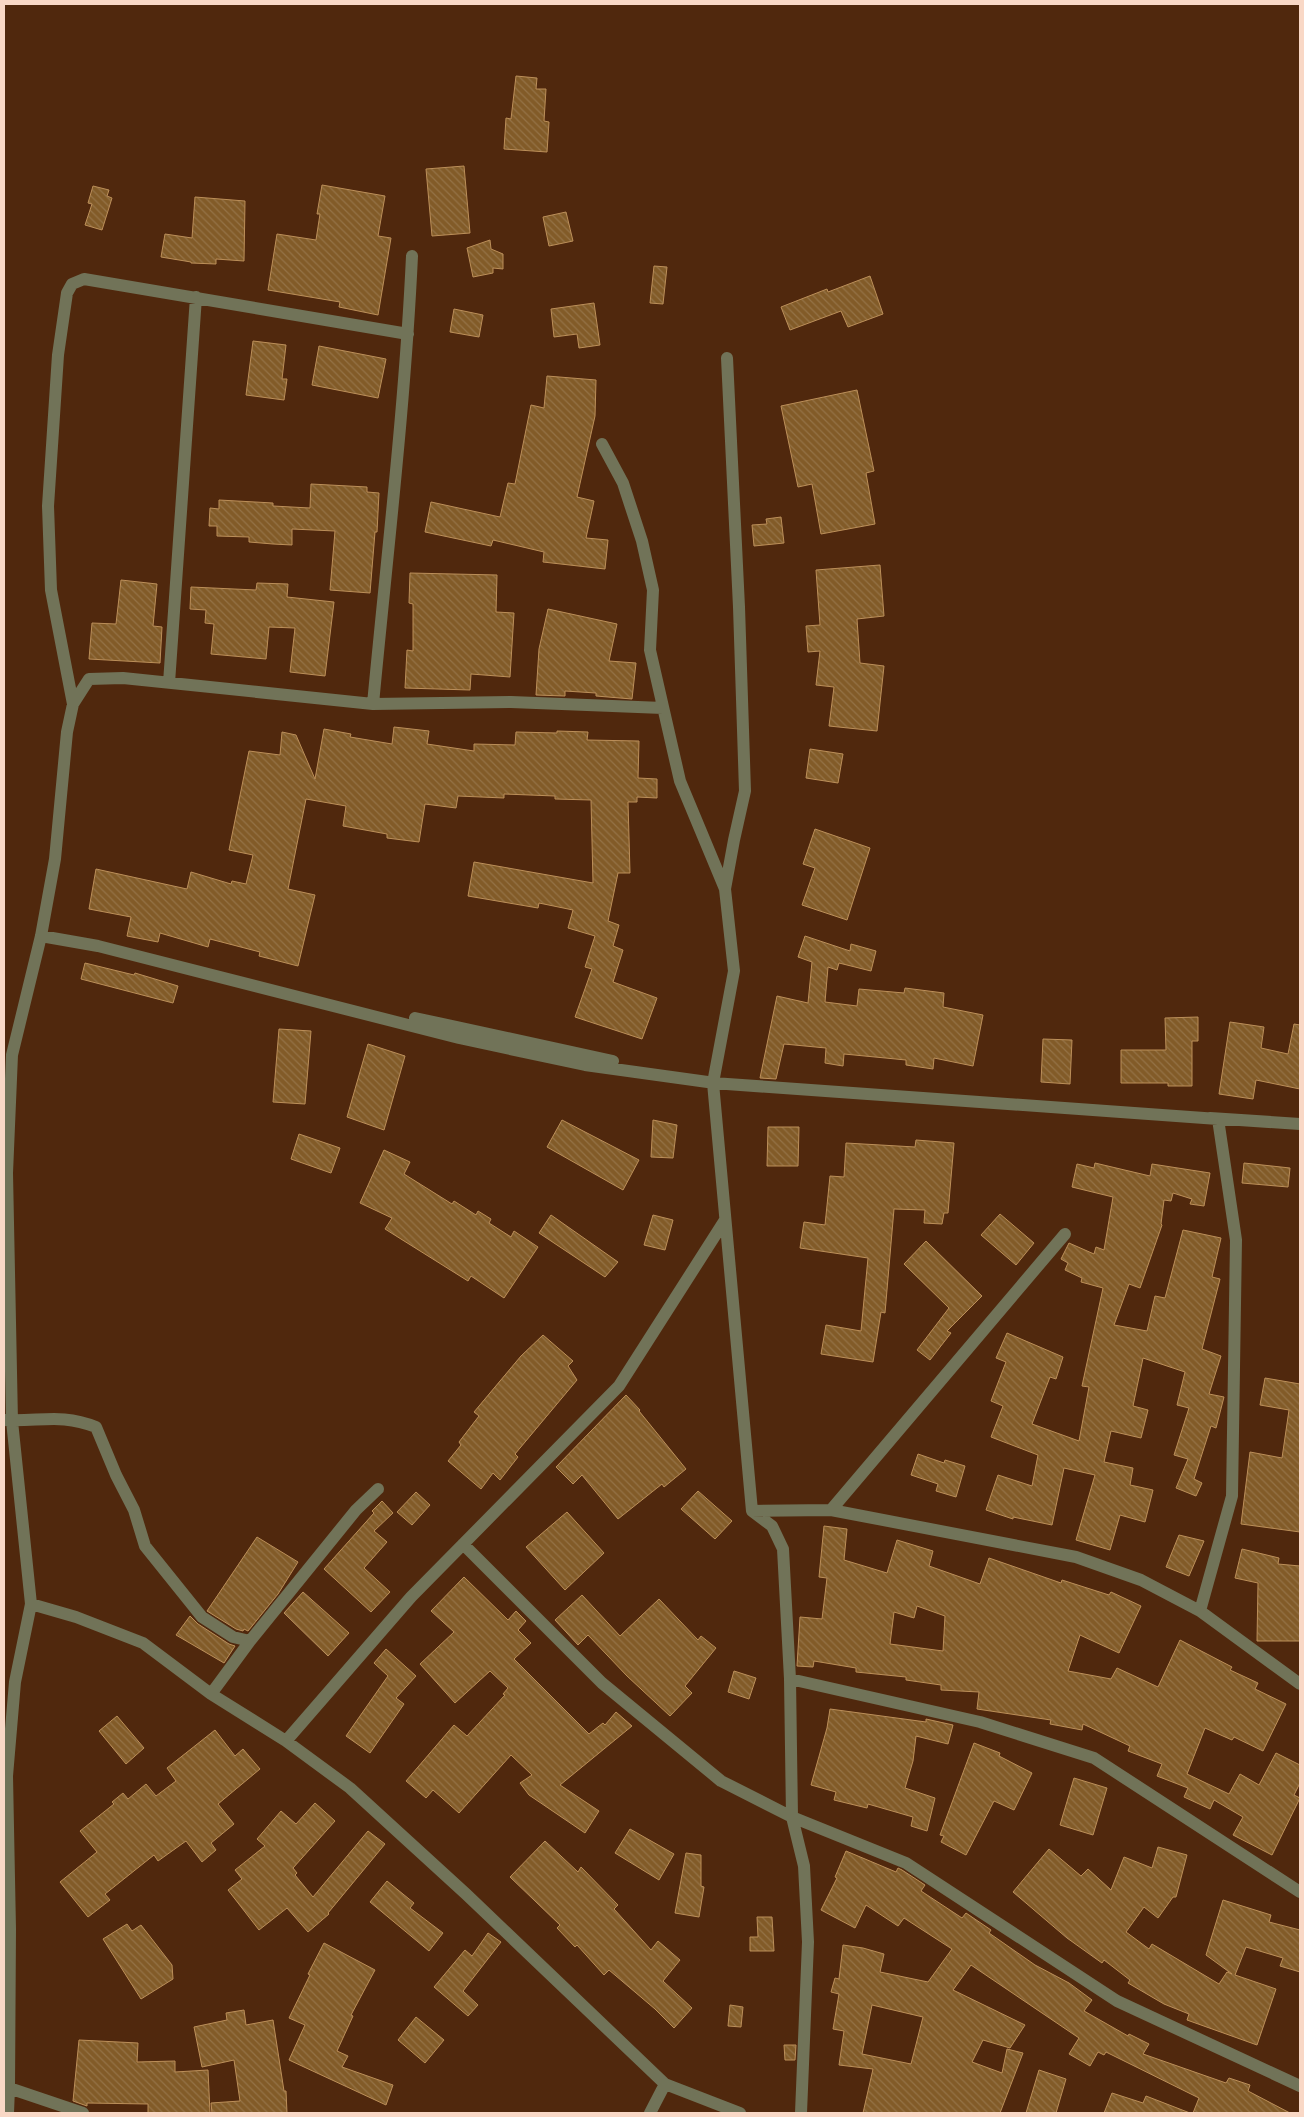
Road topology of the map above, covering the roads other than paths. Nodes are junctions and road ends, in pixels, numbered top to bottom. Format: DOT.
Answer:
graph roads {
  1 [pos="412,256"];
  2 [pos="196,297"];
  3 [pos="408,334"];
  4 [pos="727,358"];
  5 [pos="602,444"];
  6 [pos="168,683"];
  7 [pos="73,704"];
  8 [pos="373,704"];
  9 [pos="663,708"];
  10 [pos="726,889"];
  11 [pos="41,936"];
  12 [pos="713,1084"];
  13 [pos="1218,1119"];
  14 [pos="1300,1124"];
  15 [pos="725,1220"];
  16 [pos="1065,1234"];
  17 [pos="8,1420"];
  18 [pos="378,1489"];
  19 [pos="831,1510"];
  20 [pos="752,1512"];
  21 [pos="463,1544"];
  22 [pos="30,1604"];
  23 [pos="1200,1611"];
  24 [pos="250,1640"];
  25 [pos="790,1679"];
  26 [pos="1300,1684"];
  27 [pos="211,1694"];
  28 [pos="286,1741"];
  29 [pos="792,1817"];
  30 [pos="1300,1892"];
  31 [pos="665,2084"];
  32 [pos="1300,2086"];
  33 [pos="10,2088"];
  34 [pos="8,2113"];
  35 [pos="83,2113"];
  36 [pos="650,2113"];
  37 [pos="740,2113"];
  38 [pos="801,2113"];
  1 -- 3 [label="street"];
  2 -- 3 [label="street"];
  2 -- 6 [label="street"];
  2 -- 7 [label="street"];
  3 -- 8 [label="street"];
  4 -- 10 [label="street"];
  5 -- 9 [label="street"];
  6 -- 7 [label="street"];
  6 -- 8 [label="street"];
  7 -- 11 [label="street"];
  8 -- 9 [label="street"];
  9 -- 10 [label="street"];
  10 -- 12 [label="street"];
  11 -- 12 [label="street"];
  11 -- 17 [label="street"];
  12 -- 13 [label="street"];
  12 -- 15 [label="street"];
  13 -- 14 [label="street"];
  13 -- 23 [label="street"];
  15 -- 20 [label="street"];
  15 -- 21 [label="street"];
  16 -- 19 [label="street"];
  17 -- 22 [label="street"];
  17 -- 24 [label="street"];
  18 -- 24 [label="street"];
  19 -- 20 [label="street"];
  19 -- 23 [label="street"];
  20 -- 25 [label="street"];
  21 -- 28 [label="street"];
  21 -- 29 [label="street"];
  22 -- 27 [label="street"];
  22 -- 33 [label="street"];
  23 -- 26 [label="street"];
  24 -- 27 [label="street"];
  25 -- 29 [label="street"];
  25 -- 30 [label="street"];
  27 -- 28 [label="street"];
  28 -- 31 [label="street"];
  29 -- 32 [label="street"];
  29 -- 38 [label="street"];
  31 -- 36 [label="street"];
  31 -- 37 [label="street"];
  33 -- 34 [label="street"];
  33 -- 35 [label="street"];
}
